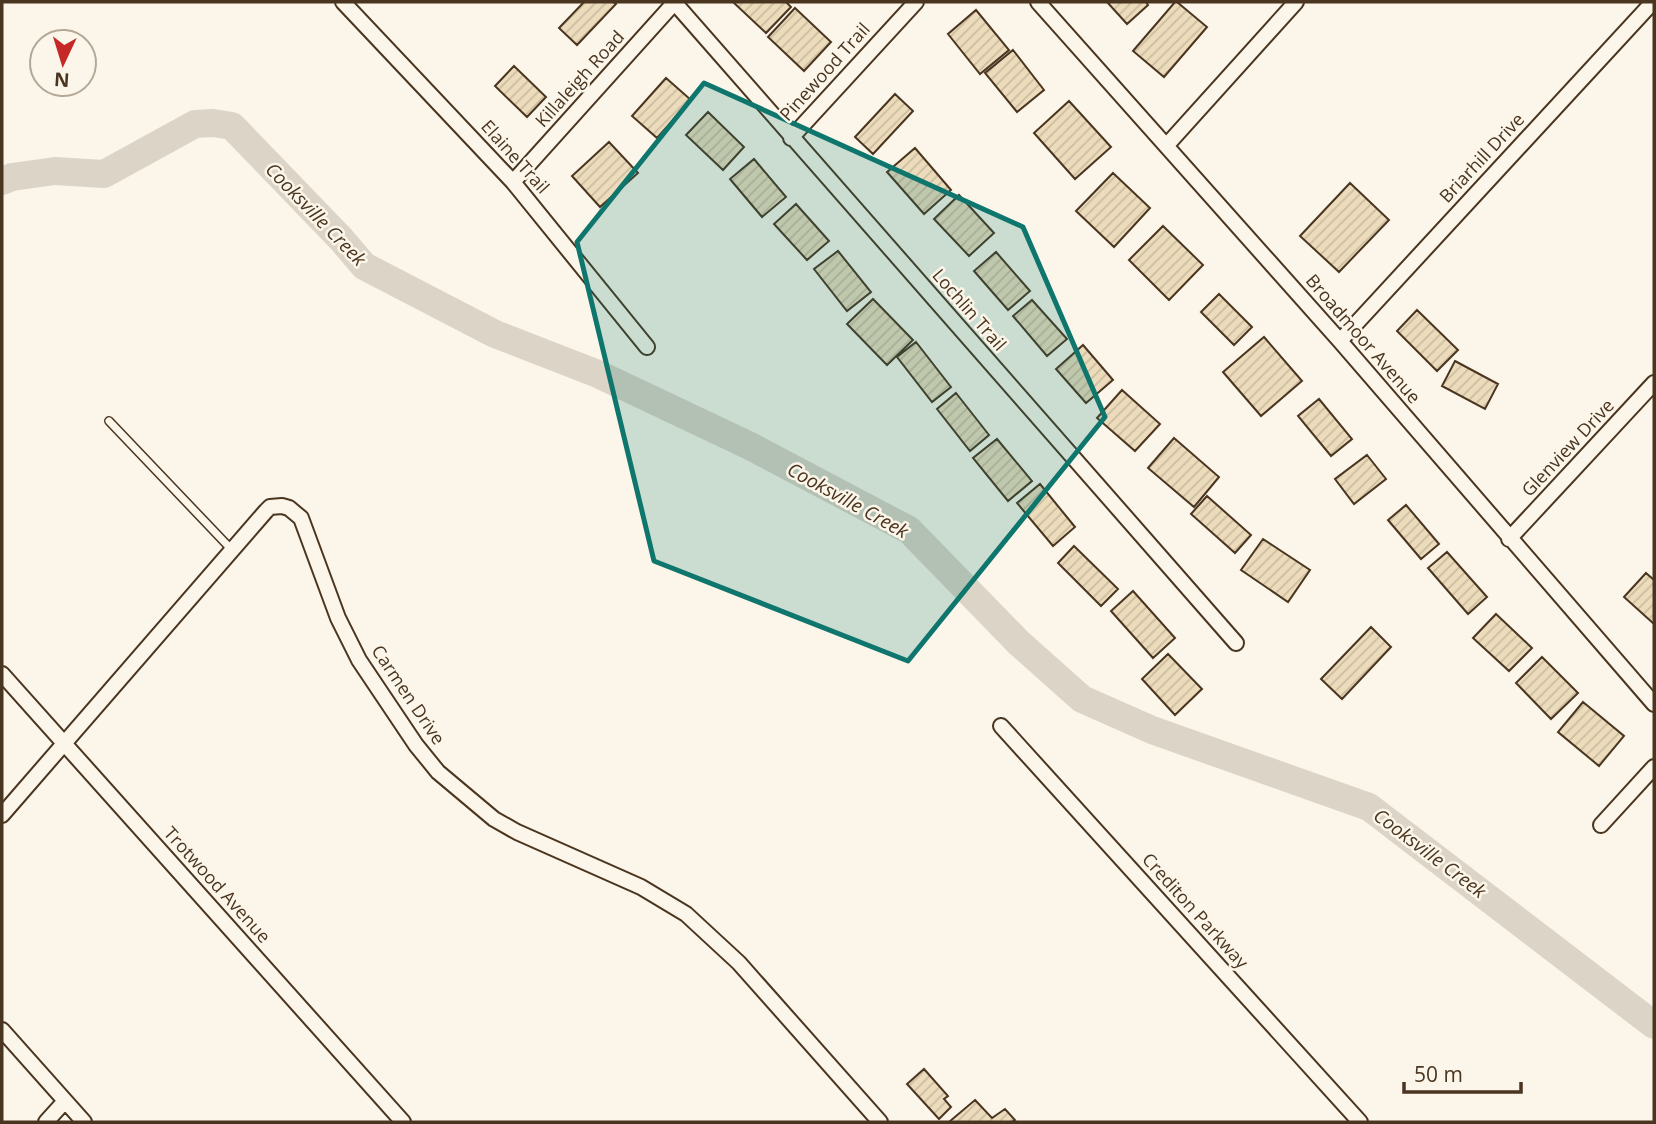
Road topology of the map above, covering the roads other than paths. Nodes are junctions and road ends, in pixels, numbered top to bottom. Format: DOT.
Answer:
graph roads {
  1 [pos="343,2"];
  2 [pos="675,2"];
  3 [pos="916,2"];
  4 [pos="1038,2"];
  5 [pos="1296,2"];
  6 [pos="1653,2"];
  7 [pos="791,138"];
  8 [pos="1167,145"];
  9 [pos="513,182"];
  10 [pos="1340,341"];
  11 [pos="648,347"];
  12 [pos="1654,383"];
  13 [pos="109,422"];
  14 [pos="1509,539"];
  15 [pos="232,550"];
  16 [pos="1236,643"];
  17 [pos="2,674"];
  18 [pos="1654,704"];
  19 [pos="1002,726"];
  20 [pos="65,744"];
  21 [pos="1654,768"];
  22 [pos="2,814"];
  23 [pos="1601,825"];
  24 [pos="2,1030"];
  25 [pos="65,1101"];
  26 [pos="46,1122"];
  27 [pos="84,1122"];
  28 [pos="403,1122"];
  29 [pos="880,1122"];
  30 [pos="1360,1122"];
  1 -- 9 [label="street, Elaine Trail"];
  2 -- 7 [label="street, Lochlin Trail"];
  2 -- 9 [label="street, Killaleigh Road"];
  3 -- 7 [label="street, Pinewood Trail"];
  4 -- 8 [label="street, Broadmoor Avenue"];
  5 -- 8 [label="street"];
  6 -- 10 [label="street, Briarhill Drive"];
  7 -- 16 [label="street, Lochlin Trail"];
  8 -- 10 [label="street, Broadmoor Avenue"];
  9 -- 11 [label="street, Elaine Trail"];
  10 -- 14 [label="street, Broadmoor Avenue"];
  12 -- 14 [label="street, Glenview Drive"];
  13 -- 15 [label="lane"];
  14 -- 18 [label="street, Broadmoor Avenue"];
  15 -- 20 [label="street, Carmen Drive"];
  15 -- 29 [label="street, Carmen Drive"];
  17 -- 20 [label="street, Trotwood Avenue"];
  19 -- 30 [label="street, Crediton Parkway"];
  20 -- 22 [label="street, Carmen Drive"];
  20 -- 28 [label="street, Trotwood Avenue"];
  21 -- 23 [label="street"];
  24 -- 25 [label="street"];
  25 -- 26 [label="street"];
  25 -- 27 [label="street"];
}
